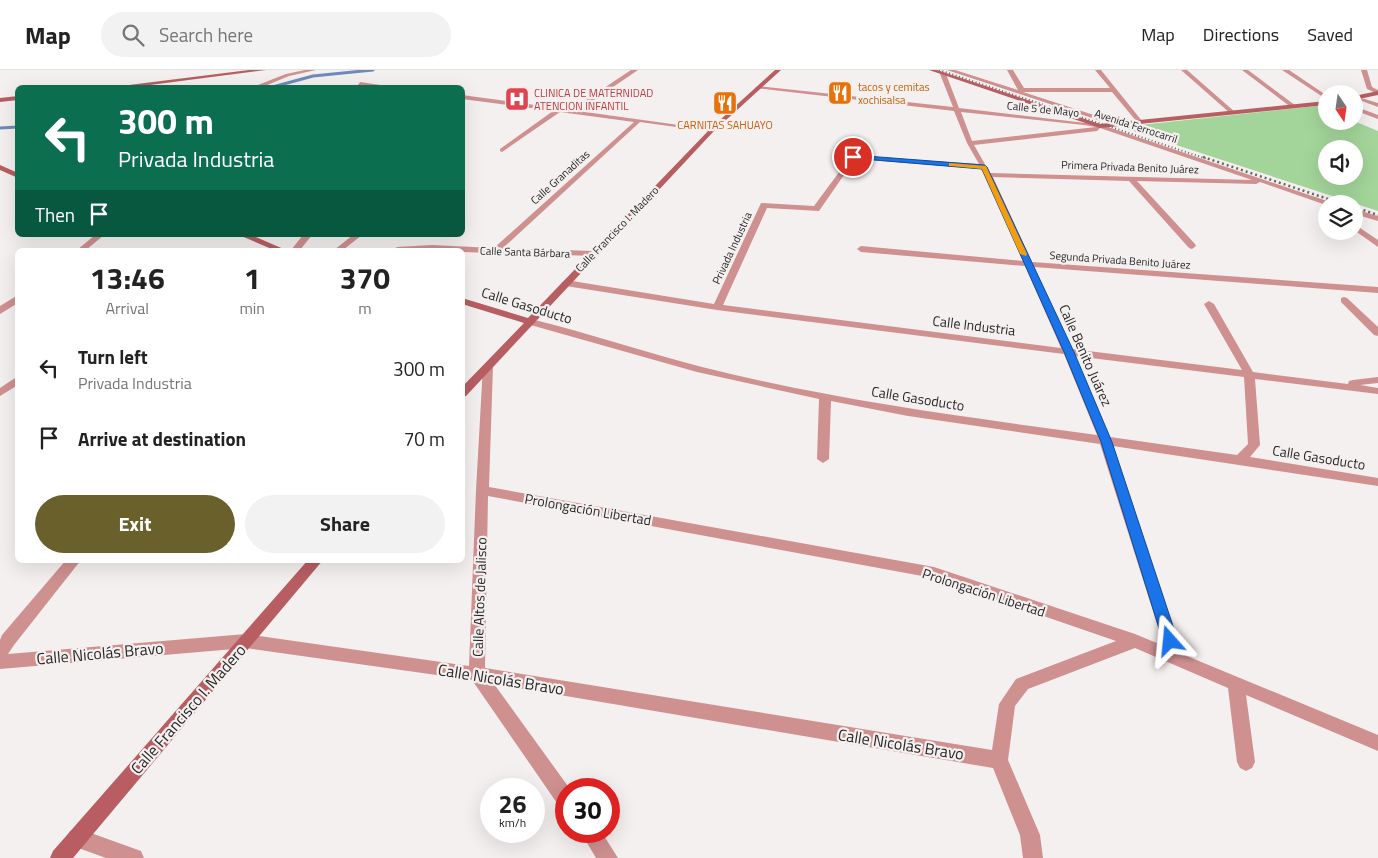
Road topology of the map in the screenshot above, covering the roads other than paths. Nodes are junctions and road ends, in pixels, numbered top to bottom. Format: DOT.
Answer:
graph roads {
  1 [pos="263,70"];
  2 [pos="313,70"];
  3 [pos="622,70"];
  4 [pos="778,70"];
  5 [pos="932,70"];
  6 [pos="950,70"];
  7 [pos="1010,70"];
  8 [pos="1098,70"];
  9 [pos="1184,70"];
  10 [pos="1245,70"];
  11 [pos="1285,70"];
  12 [pos="1364,70"];
  13 [pos="634,71"];
  14 [pos="943,74"];
  15 [pos="360,84"];
  16 [pos="134,85"];
  17 [pos="261,85"];
  18 [pos="367,85"];
  19 [pos="758,88"];
  20 [pos="1010,90"];
  21 [pos="1022,90"];
  22 [pos="1114,90"];
  23 [pos="1318,92"];
  24 [pos="1378,92"];
  25 [pos="1363,96"];
  26 [pos="465,97"];
  27 [pos="15,98"];
  28 [pos="0,100"];
  29 [pos="1363,100"];
  30 [pos="1318,104"];
  31 [pos="1378,105"];
  32 [pos="1294,106"];
  33 [pos="558,110"];
  34 [pos="956,110"];
  35 [pos="1363,111"];
  36 [pos="572,112"];
  37 [pos="1233,113"];
  38 [pos="1378,117"];
  39 [pos="639,120"];
  40 [pos="1139,121"];
  41 [pos="1115,124"];
  42 [pos="1100,126"];
  43 [pos="712,130"];
  44 [pos="970,143"];
  45 [pos="502,150"];
  46 [pos="0,167"];
  47 [pos="986,171"];
  48 [pos="15,174"];
  49 [pos="1131,179"];
  50 [pos="1271,182"];
  51 [pos="1318,200"];
  52 [pos="1363,214"];
  53 [pos="1378,219"];
  54 [pos="1363,233"];
  55 [pos="97,237"];
  56 [pos="248,237"];
  57 [pos="306,237"];
  58 [pos="355,237"];
  59 [pos="1378,244"];
  60 [pos="1192,246"];
  61 [pos="84,248"];
  62 [pos="277,248"];
  63 [pos="297,248"];
  64 [pos="341,248"];
  65 [pos="861,249"];
  66 [pos="465,250"];
  67 [pos="495,251"];
  68 [pos="593,254"];
  69 [pos="1028,264"];
  70 [pos="566,283"];
  71 [pos="1378,290"];
  72 [pos="15,300"];
  73 [pos="1344,300"];
  74 [pos="465,302"];
  75 [pos="1209,304"];
  76 [pos="15,307"];
  77 [pos="717,307"];
  78 [pos="2,309"];
  79 [pos="531,322"];
  80 [pos="1378,333"];
  81 [pos="1069,352"];
  82 [pos="488,366"];
  83 [pos="1249,374"];
  84 [pos="1378,380"];
  85 [pos="15,381"];
  86 [pos="1329,385"];
  87 [pos="465,391"];
  88 [pos="1378,391"];
  89 [pos="0,393"];
  90 [pos="825,397"];
  91 [pos="1106,442"];
  92 [pos="823,459"];
  93 [pos="1240,460"];
  94 [pos="1378,482"];
  95 [pos="482,490"];
  96 [pos="72,563"];
  97 [pos="313,563"];
  98 [pos="246,641"];
  99 [pos="1135,642"];
  100 [pos="0,654"];
  101 [pos="1176,659"];
  102 [pos="0,662"];
  103 [pos="477,674"];
  104 [pos="1236,684"];
  105 [pos="1378,743"];
  106 [pos="1000,760"];
  107 [pos="1246,762"];
  108 [pos="555,784"];
  109 [pos="77,838"];
  110 [pos="597,843"];
  111 [pos="60,858"];
  112 [pos="134,858"];
  113 [pos="608,858"];
  114 [pos="1033,858"];
  1 -- 16 [label="street"];
  2 -- 17 [label="street"];
  3 -- 13 [label="street"];
  4 -- 19 [label="street, Calle Francisco I. Madero"];
  5 -- 14 [label="street, Avenida Ferrocarril"];
  6 -- 20 [label="street"];
  7 -- 21 [label="street"];
  8 -- 22 [label="street"];
  9 -- 37 [label="street"];
  10 -- 32 [label="street"];
  11 -- 23 [label="street"];
  12 -- 24 [label="street"];
  13 -- 36 [label="street"];
  14 -- 34 [label="street, Calle Benito Juárez"];
  14 -- 42 [label="street, Avenida Ferrocarril"];
  15 -- 18 [label="street"];
  19 -- 34 [label="street, Calle 5 de Mayo"];
  19 -- 43 [label="street, Calle Francisco I. Madero"];
  20 -- 21 [label="street"];
  20 -- 41 [label="street"];
  21 -- 22 [label="street"];
  22 -- 40 [label="street"];
  24 -- 25 [label="street"];
  26 -- 33 [label="street"];
  27 -- 28 [label="street"];
  29 -- 31 [label="street"];
  30 -- 32 [label="street, Calle 5 de Mayo"];
  32 -- 37 [label="street, Calle 5 de Mayo"];
  33 -- 36 [label="street"];
  33 -- 45 [label="street"];
  34 -- 42 [label="street, Calle 5 de Mayo"];
  34 -- 44 [label="street, Calle Benito Juárez"];
  35 -- 38 [label="street"];
  36 -- 39 [label="street"];
  37 -- 40 [label="street, Calle 5 de Mayo"];
  39 -- 43 [label="street"];
  39 -- 67 [label="street, Calle Granaditas"];
  40 -- 41 [label="street, Calle 5 de Mayo"];
  41 -- 42 [label="street, Calle 5 de Mayo"];
  42 -- 44 [label="street"];
  42 -- 50 [label="street, Avenida Ferrocarril"];
  43 -- 68 [label="street, Calle Francisco I. Madero"];
  44 -- 47 [label="street, Calle Benito Juárez"];
  46 -- 48 [label="street"];
  47 -- 49 [label="street, Primera Privada Benito Juárez"];
  47 -- 69 [label="street, Calle Benito Juárez"];
  47 -- 77 [label="street, Privada Industria"];
  49 -- 50 [label="street, Primera Privada Benito Juárez"];
  49 -- 60 [label="street"];
  50 -- 51 [label="street, Avenida Ferrocarril"];
  52 -- 53 [label="street"];
  54 -- 59 [label="street"];
  55 -- 61 [label="street"];
  56 -- 62 [label="street"];
  57 -- 63 [label="street"];
  58 -- 64 [label="street"];
  65 -- 69 [label="street, Segunda Privada Benito Juárez"];
  66 -- 67 [label="street, Calle Santa Bárbara"];
  67 -- 68 [label="street, Calle Santa Bárbara"];
  68 -- 70 [label="street, Calle Francisco I. Madero"];
  69 -- 71 [label="street, Segunda Privada Benito Juárez"];
  69 -- 81 [label="street, Calle Benito Juárez"];
  70 -- 77 [label="street, Calle Industria"];
  70 -- 79 [label="street, Calle Francisco I. Madero"];
  72 -- 78 [label="street"];
  73 -- 80 [label="street"];
  74 -- 79 [label="street, Calle Gasoducto"];
  75 -- 83 [label="street"];
  76 -- 78 [label="street"];
  77 -- 81 [label="street, Calle Industria"];
  79 -- 82 [label="street, Calle Francisco I. Madero"];
  79 -- 90 [label="street, Calle Gasoducto"];
  81 -- 83 [label="street, Calle Industria"];
  81 -- 91 [label="street, Calle Benito Juárez"];
  82 -- 87 [label="street, Calle Francisco I. Madero"];
  82 -- 95 [label="street, Calle Altos de Jalisco"];
  83 -- 86 [label="street, Calle Industria"];
  83 -- 93 [label="street"];
  84 -- 86 [label="street"];
  85 -- 89 [label="street"];
  86 -- 88 [label="street, Calle Industria"];
  90 -- 91 [label="street, Calle Gasoducto"];
  90 -- 92 [label="street"];
  91 -- 93 [label="street, Calle Gasoducto"];
  91 -- 101 [label="street, Calle Benito Juárez"];
  93 -- 94 [label="street, Calle Gasoducto"];
  95 -- 99 [label="street, Prolongación Libertad"];
  95 -- 103 [label="street, Calle Altos de Jalisco"];
  96 -- 100 [label="street"];
  97 -- 98 [label="street, Calle Francisco I. Madero"];
  98 -- 102 [label="street, Calle Nicolás Bravo"];
  98 -- 103 [label="street, Calle Nicolás Bravo"];
  98 -- 109 [label="street, Calle Francisco I. Madero"];
  99 -- 101 [label="street, Prolongación Libertad"];
  99 -- 106 [label="street"];
  101 -- 104 [label="street, Prolongación Libertad"];
  103 -- 106 [label="street, Calle Nicolás Bravo"];
  103 -- 108 [label="street, Calle Altos de Jalisco"];
  104 -- 105 [label="street, Prolongación Libertad"];
  104 -- 107 [label="street"];
  106 -- 114 [label="street"];
  109 -- 111 [label="street, Calle Francisco I. Madero"];
  109 -- 112 [label="street"];
  110 -- 113 [label="street"];
}
